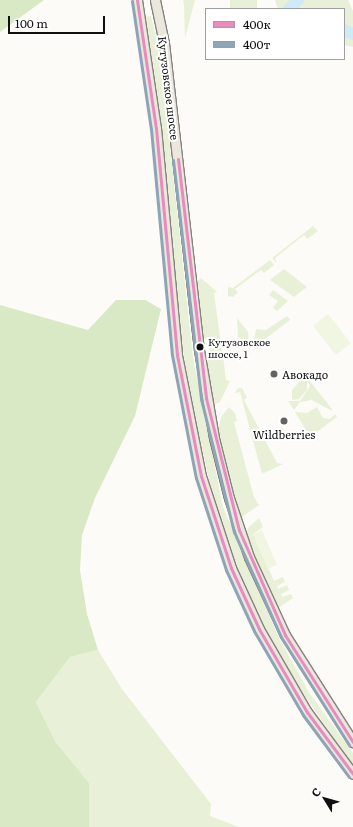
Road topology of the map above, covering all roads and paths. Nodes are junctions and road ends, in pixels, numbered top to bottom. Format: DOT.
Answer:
graph roads {
  1 [pos="137,0"];
  2 [pos="154,0"];
  3 [pos="353,742"];
  4 [pos="353,774"];
  1 -- 4 [label="main road, Кутузовское шоссе"];
  2 -- 3 [label="main road, Кутузовское шоссе"];
}
